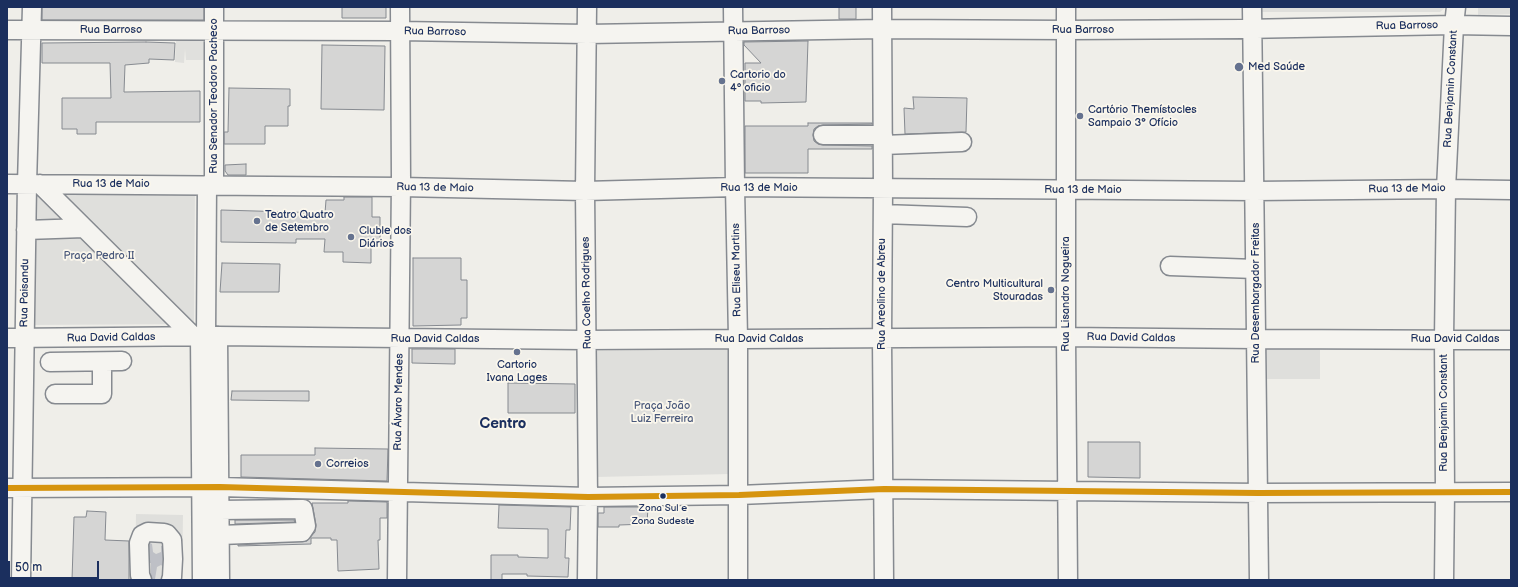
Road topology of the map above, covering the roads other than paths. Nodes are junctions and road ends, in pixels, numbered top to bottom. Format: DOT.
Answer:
graph roads {
  1 [pos="32,7"];
  2 [pos="214,7"];
  3 [pos="400,7"];
  4 [pos="587,7"];
  5 [pos="733,7"];
  6 [pos="882,7"];
  7 [pos="1066,7"];
  8 [pos="1252,7"];
  9 [pos="1456,7"];
  10 [pos="1454,25"];
  11 [pos="1511,26"];
  12 [pos="882,29"];
  13 [pos="1253,29"];
  14 [pos="7,30"];
  15 [pos="32,30"];
  16 [pos="214,30"];
  17 [pos="1066,30"];
  18 [pos="400,31"];
  19 [pos="734,32"];
  20 [pos="587,34"];
  21 [pos="823,135"];
  22 [pos="883,140"];
  23 [pos="962,142"];
  24 [pos="7,184"];
  25 [pos="33,184"];
  26 [pos="211,185"];
  27 [pos="401,187"];
  28 [pos="735,187"];
  29 [pos="883,188"];
  30 [pos="1446,189"];
  31 [pos="1067,190"];
  32 [pos="1511,190"];
  33 [pos="585,191"];
  34 [pos="1255,191"];
  35 [pos="883,214"];
  36 [pos="967,217"];
  37 [pos="84,228"];
  38 [pos="26,230"];
  39 [pos="1170,266"];
  40 [pos="1255,269"];
  41 [pos="204,336"];
  42 [pos="1066,337"];
  43 [pos="16,338"];
  44 [pos="91,338"];
  45 [pos="400,338"];
  46 [pos="738,338"];
  47 [pos="882,339"];
  48 [pos="1256,339"];
  49 [pos="1444,339"];
  50 [pos="588,340"];
  51 [pos="1511,340"];
  52 [pos="122,361"];
  53 [pos="50,362"];
  54 [pos="96,362"];
  55 [pos="218,362"];
  56 [pos="200,363"];
  57 [pos="55,394"];
  58 [pos="209,413"];
  59 [pos="201,488"];
  60 [pos="220,488"];
  61 [pos="15,489"];
  62 [pos="884,489"];
  63 [pos="399,492"];
  64 [pos="1067,492"];
  65 [pos="1445,492"];
  66 [pos="1511,492"];
  67 [pos="1258,493"];
  68 [pos="739,495"];
  69 [pos="588,497"];
  70 [pos="220,510"];
  71 [pos="220,535"];
  72 [pos="173,560"];
  73 [pos="202,568"];
  74 [pos="220,573"];
  75 [pos="21,580"];
  76 [pos="142,580"];
  77 [pos="171,580"];
  78 [pos="397,580"];
  79 [pos="587,580"];
  80 [pos="738,580"];
  81 [pos="884,580"];
  82 [pos="1068,580"];
  83 [pos="1259,580"];
  84 [pos="1444,580"];
  1 -- 15 [label="street, Rua Paisandu"];
  2 -- 16 [label="street, Rua Senador Teodoro Pacheco"];
  3 -- 18 [label="street, Rua Álvaro Mendes"];
  4 -- 20 [label="street, Rua Coelho Rodrigues"];
  5 -- 19 [label="street, Rua Eliseu Martins"];
  6 -- 12 [label="street, Rua Areolino de Abreu"];
  7 -- 17 [label="street, Rua Lisandro Nogueira"];
  8 -- 13 [label="street, Rua Desembargador Freitas"];
  9 -- 10 [label="street, Rua Benjamin Constant"];
  10 -- 11 [label="street, Rua Barroso"];
  10 -- 13 [label="street, Rua Barroso"];
  10 -- 30 [label="street, Rua Benjamin Constant"];
  12 -- 17 [label="street, Rua Barroso"];
  12 -- 19 [label="street, Rua Barroso"];
  12 -- 22 [label="street, Rua Areolino de Abreu"];
  13 -- 17 [label="street, Rua Barroso"];
  13 -- 34 [label="street, Rua Desembargador Freitas"];
  14 -- 15 [label="street, Rua Barroso"];
  15 -- 16 [label="street, Rua Barroso"];
  15 -- 25 [label="street, Rua Paisandu"];
  16 -- 18 [label="street, Rua Barroso"];
  16 -- 26 [label="street, Rua Senador Teodoro Pacheco"];
  17 -- 31 [label="street, Rua Lisandro Nogueira"];
  18 -- 20 [label="street, Rua Barroso"];
  18 -- 27 [label="street, Rua Álvaro Mendes"];
  19 -- 20 [label="street, Rua Barroso"];
  19 -- 28 [label="street, Rua Eliseu Martins"];
  20 -- 33 [label="street, Rua Coelho Rodrigues"];
  21 -- 22 [label="street"];
  22 -- 23 [label="street"];
  22 -- 29 [label="street, Rua Areolino de Abreu"];
  24 -- 25 [label="street, Rua 13 de Maio"];
  25 -- 26 [label="street, Rua 13 de Maio"];
  25 -- 37 [label="street"];
  25 -- 38 [label="street, Rua Paisandu"];
  26 -- 27 [label="street, Rua 13 de Maio"];
  26 -- 41 [label="street, Rua Senador Teodoro Pacheco"];
  27 -- 33 [label="street, Rua 13 de Maio"];
  27 -- 45 [label="street, Rua Álvaro Mendes"];
  28 -- 29 [label="street, Rua 13 de Maio"];
  28 -- 33 [label="street, Rua 13 de Maio"];
  28 -- 46 [label="street, Rua Eliseu Martins"];
  29 -- 31 [label="street, Rua 13 de Maio"];
  29 -- 35 [label="street, Rua Areolino de Abreu"];
  30 -- 32 [label="street, Rua 13 de Maio"];
  30 -- 34 [label="street, Rua 13 de Maio"];
  30 -- 49 [label="street, Rua Benjamin Constant"];
  31 -- 34 [label="street, Rua 13 de Maio"];
  31 -- 42 [label="street, Rua Lisandro Nogueira"];
  33 -- 50 [label="street, Rua Coelho Rodrigues"];
  34 -- 40 [label="street, Rua Desembargador Freitas"];
  35 -- 36 [label="street"];
  35 -- 47 [label="street, Rua Areolino de Abreu"];
  37 -- 38 [label="street"];
  37 -- 41 [label="street"];
  38 -- 43 [label="street, Rua Paisandu"];
  39 -- 40 [label="street"];
  40 -- 48 [label="street, Rua Desembargador Freitas"];
  41 -- 44 [label="street, Rua David Caldas"];
  41 -- 45 [label="street, Rua David Caldas"];
  41 -- 55 [label="street"];
  41 -- 56 [label="street"];
  42 -- 47 [label="street, Rua David Caldas"];
  42 -- 48 [label="street, Rua David Caldas"];
  42 -- 64 [label="street, Rua Lisandro Nogueira"];
  43 -- 44 [label="street, Rua David Caldas"];
  43 -- 61 [label="street, Rua Paisandu"];
  44 -- 54 [label="street"];
  45 -- 50 [label="street, Rua David Caldas"];
  45 -- 63 [label="street, Rua Álvaro Mendes"];
  46 -- 47 [label="street, Rua David Caldas"];
  46 -- 50 [label="street, Rua David Caldas"];
  46 -- 68 [label="street, Rua Eliseu Martins"];
  47 -- 62 [label="street, Rua Areolino de Abreu"];
  48 -- 49 [label="street, Rua David Caldas"];
  48 -- 67 [label="street, Rua Desembargador Freitas"];
  49 -- 51 [label="street, Rua David Caldas"];
  49 -- 65 [label="street, Rua Benjamin Constant"];
  50 -- 69 [label="street, Rua Coelho Rodrigues"];
  52 -- 54 [label="street"];
  53 -- 54 [label="street"];
  54 -- 57 [label="street"];
  55 -- 56 [label="street"];
  55 -- 58 [label="street"];
  56 -- 58 [label="street"];
  58 -- 59 [label="street"];
  58 -- 60 [label="street"];
  59 -- 60 [label="street"];
  59 -- 61 [label="street"];
  59 -- 73 [label="street"];
  60 -- 63 [label="street"];
  60 -- 70 [label="street"];
  61 -- 75 [label="street, Rua Paisandu"];
  62 -- 64 [label="street"];
  62 -- 68 [label="street"];
  62 -- 81 [label="street, Rua Areolino de Abreu"];
  63 -- 69 [label="street"];
  63 -- 78 [label="street, Rua Álvaro Mendes"];
  64 -- 67 [label="street"];
  64 -- 82 [label="street, Rua Lisandro Nogueira"];
  65 -- 66 [label="street"];
  65 -- 67 [label="street"];
  65 -- 84 [label="street, Rua Benjamin Constant"];
  67 -- 83 [label="street, Rua Desembargador Freitas"];
  68 -- 69 [label="street"];
  68 -- 80 [label="street, Rua Eliseu Martins"];
  69 -- 79 [label="street, Rua Coelho Rodrigues"];
  70 -- 71 [label="street"];
  70 -- 71 [label="street"];
  71 -- 74 [label="street"];
  72 -- 73 [label="street"];
  72 -- 76 [label="street"];
  72 -- 77 [label="street"];
  73 -- 74 [label="street"];
}
